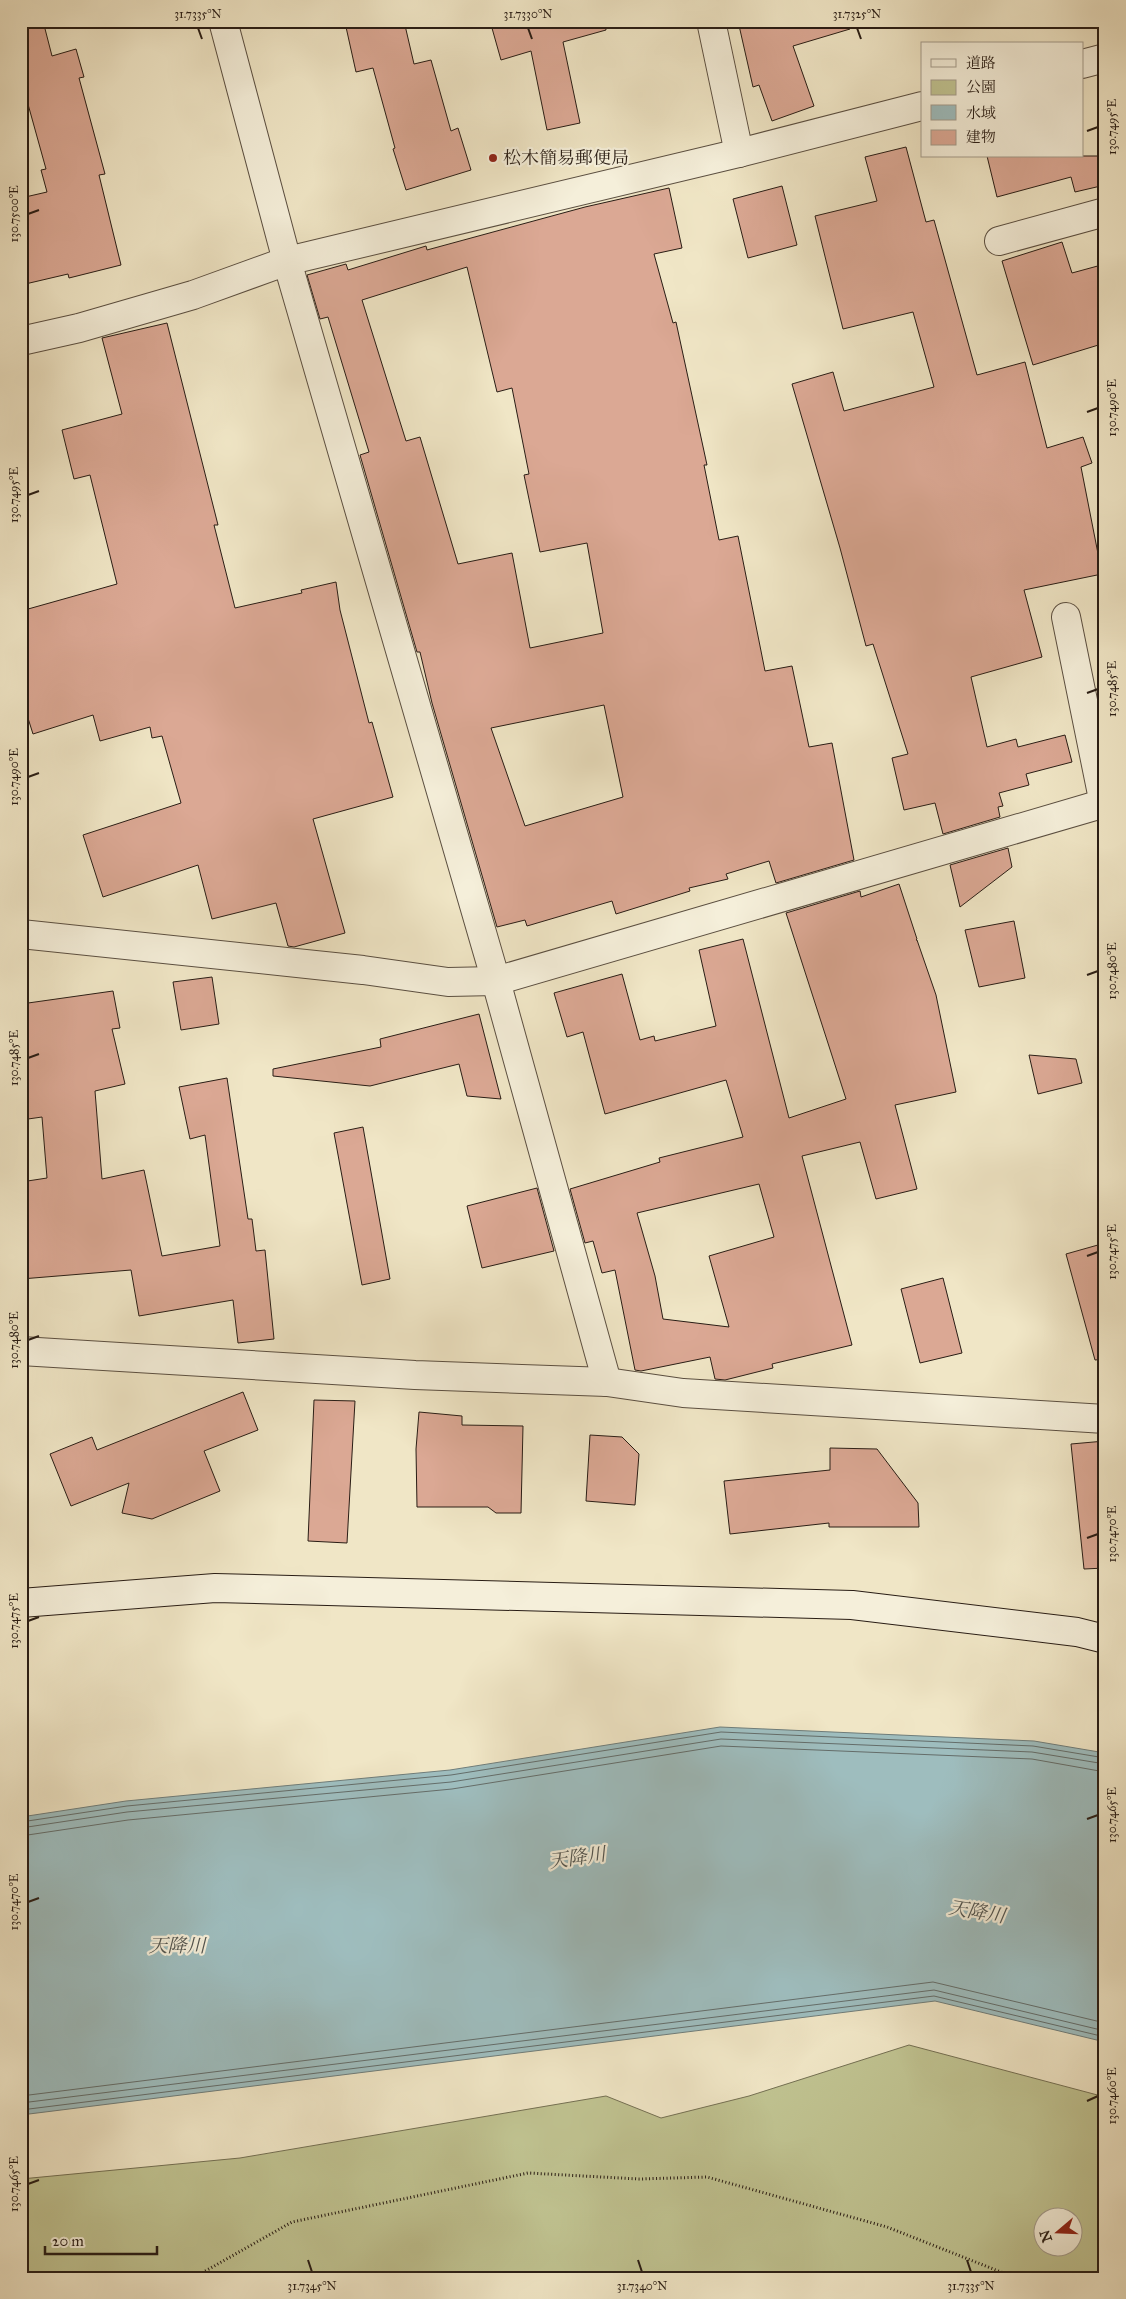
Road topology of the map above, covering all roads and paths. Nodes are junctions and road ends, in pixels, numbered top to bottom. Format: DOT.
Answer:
graph roads {
  1 [pos="223,21"];
  2 [pos="711,21"];
  3 [pos="1105,58"];
  4 [pos="1084,63"];
  5 [pos="921,106"];
  6 [pos="740,153"];
  7 [pos="1105,212"];
  8 [pos="999,241"];
  9 [pos="286,261"];
  10 [pos="21,341"];
  11 [pos="1066,617"];
  12 [pos="1104,803"];
  13 [pos="21,934"];
  14 [pos="496,981"];
  15 [pos="21,1351"];
  16 [pos="608,1382"];
  17 [pos="1105,1419"];
  18 [pos="21,1603"];
  19 [pos="1105,1639"];
  20 [pos="193,2278"];
  21 [pos="1016,2278"];
  1 -- 9 [label="street"];
  2 -- 6 [label="street"];
  3 -- 4 [label="street"];
  5 -- 6 [label="street"];
  6 -- 9 [label="street"];
  7 -- 8 [label="street"];
  9 -- 10 [label="street"];
  9 -- 14 [label="street"];
  11 -- 12 [label="street"];
  12 -- 14 [label="street"];
  13 -- 14 [label="street"];
  14 -- 16 [label="street"];
  15 -- 16 [label="street"];
  16 -- 17 [label="street"];
  18 -- 19 [label="street"];
  20 -- 21 [label="path"];
}
